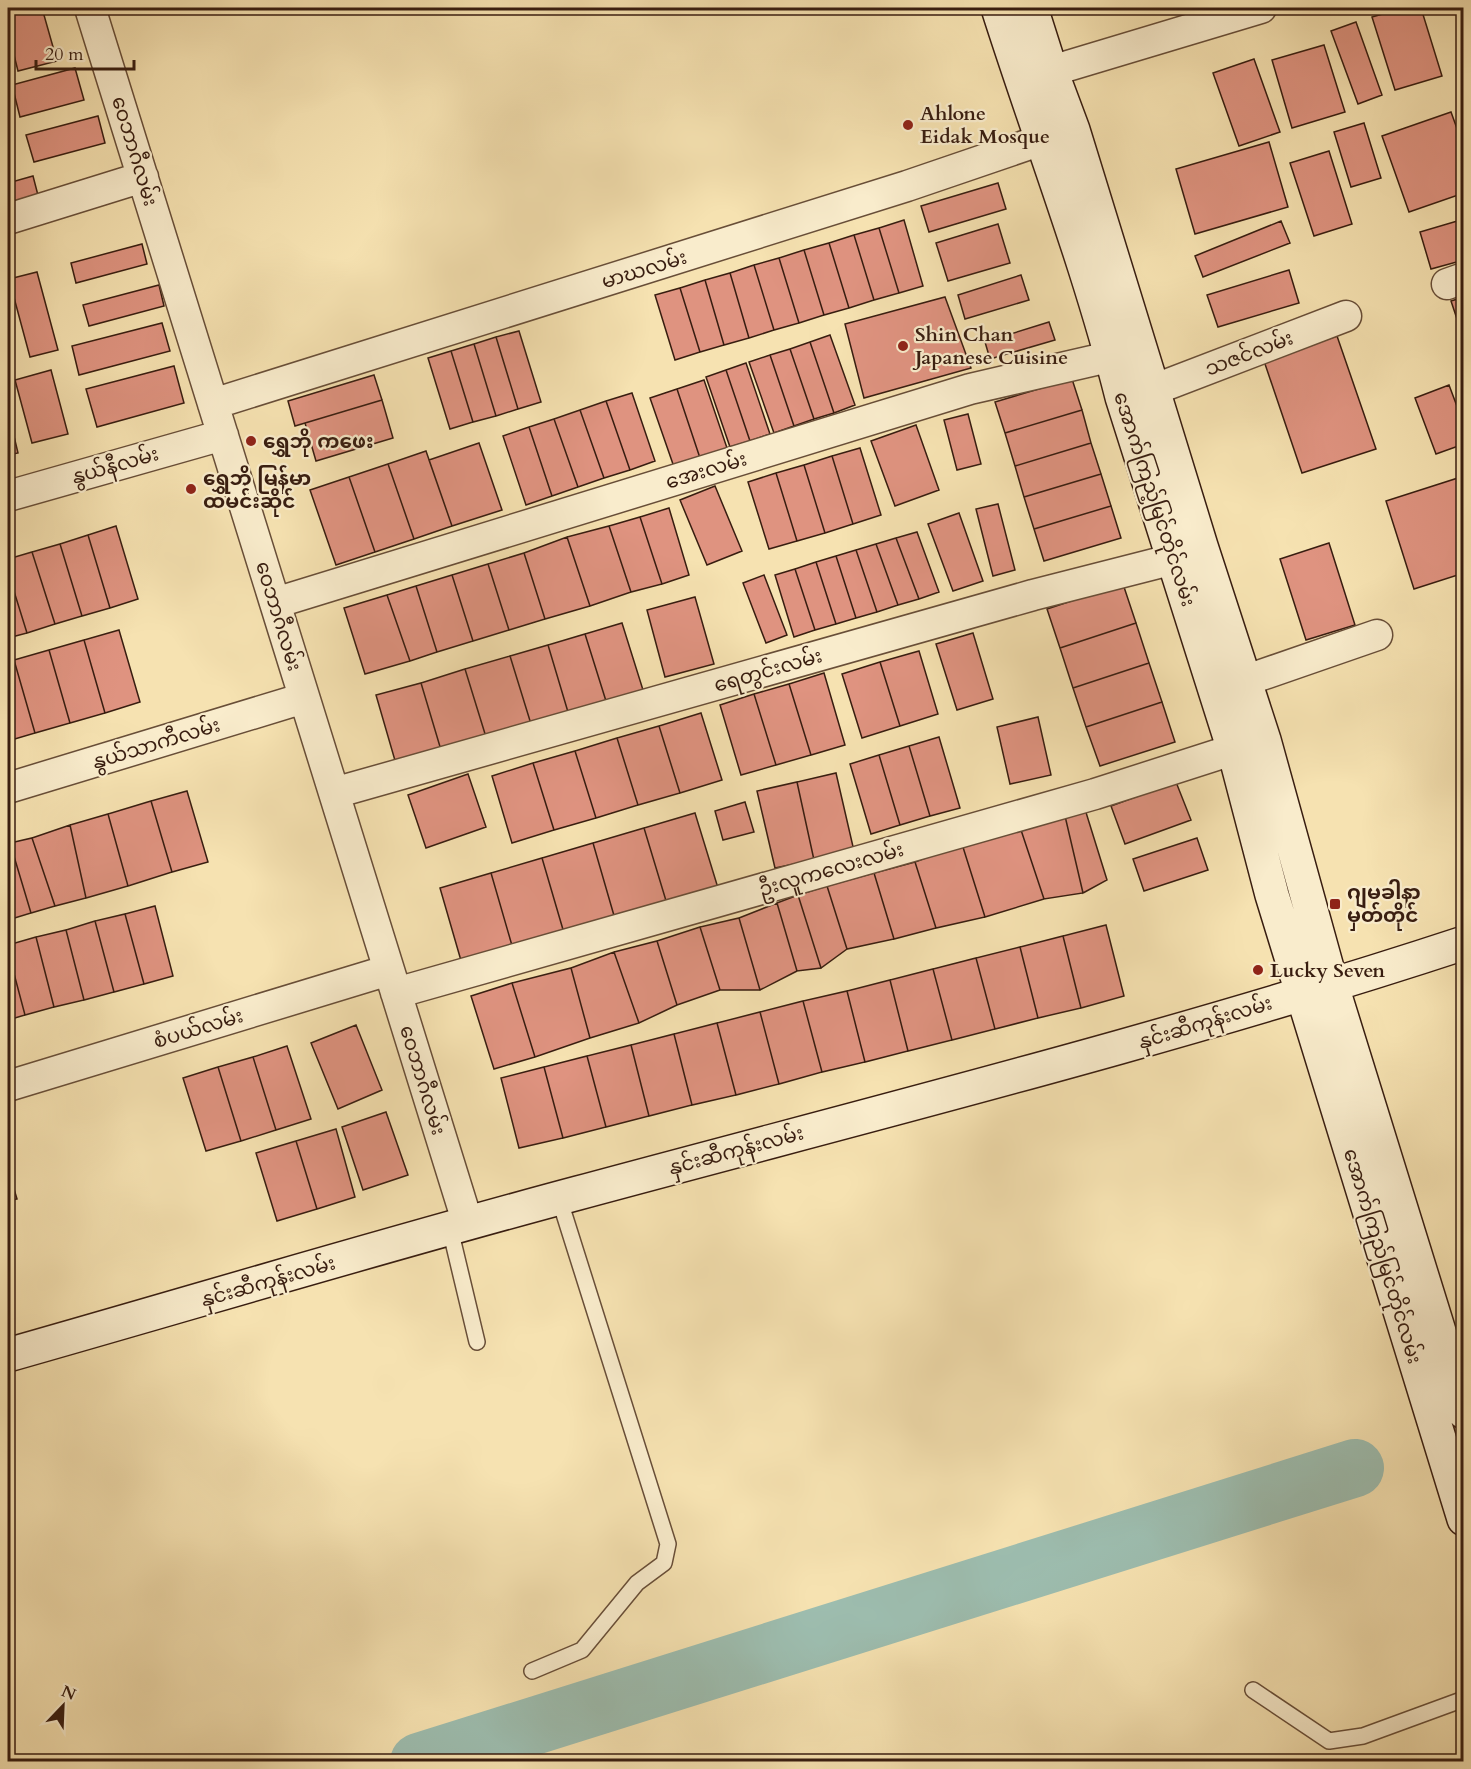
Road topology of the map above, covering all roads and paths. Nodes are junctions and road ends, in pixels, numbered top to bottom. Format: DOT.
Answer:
graph roads {
  1 [pos="90,8"];
  2 [pos="998,8"];
  3 [pos="1031,8"];
  4 [pos="1261,8"];
  5 [pos="1037,78"];
  6 [pos="1058,135"];
  7 [pos="143,177"];
  8 [pos="8,219"];
  9 [pos="1346,316"];
  10 [pos="1126,353"];
  11 [pos="1153,390"];
  12 [pos="213,404"];
  13 [pos="223,435"];
  14 [pos="8,496"];
  15 [pos="1188,553"];
  16 [pos="275,603"];
  17 [pos="1377,635"];
  18 [pos="1244,681"];
  19 [pos="304,698"];
  20 [pos="1249,745"];
  21 [pos="8,788"];
  22 [pos="334,793"];
  23 [pos="1464,943"];
  24 [pos="393,982"];
  25 [pos="1317,990"];
  26 [pos="8,1086"];
  27 [pos="559,1198"];
  28 [pos="459,1226"];
  29 [pos="477,1342"];
  30 [pos="8,1355"];
  31 [pos="1449,1401"];
  32 [pos="1464,1519"];
  33 [pos="532,1671"];
  34 [pos="1254,1690"];
  35 [pos="1464,1699"];
  1 -- 7 [label="street, ဝေဘာဂီလမ်း"];
  2 -- 5 [label="main road, အောက်ကြည့်မြင်တိုင်လမ်း"];
  3 -- 5 [label="main road, အောက်ကြည့်မြင်တိုင်လမ်း"];
  4 -- 5 [label="street"];
  5 -- 6 [label="main road, အောက်ကြည့်မြင်တိုင်လမ်း"];
  6 -- 10 [label="main road, အောက်ကြည့်မြင်တိုင်လမ်း"];
  6 -- 12 [label="street, မာဃလမ်း"];
  7 -- 8 [label="street"];
  7 -- 12 [label="street, ဝေဘာဂီလမ်း"];
  9 -- 11 [label="street, သဇင်လမ်း"];
  10 -- 11 [label="main road, အောက်ကြည့်မြင်တိုင်လမ်း"];
  10 -- 15 [label="main road, အောက်ကြည့်မြင်တိုင်လမ်း"];
  10 -- 16 [label="street, အေးလမ်း"];
  11 -- 15 [label="main road, အောက်ကြည့်မြင်တိုင်လမ်း"];
  12 -- 13 [label="street, ဝေဘာဂီလမ်း"];
  13 -- 14 [label="street, နွယ်နီလမ်း"];
  13 -- 16 [label="street, ဝေဘာဂီလမ်း"];
  15 -- 18 [label="main road, အောက်ကြည့်မြင်တိုင်လမ်း"];
  15 -- 20 [label="main road, အောက်ကြည့်မြင်တိုင်လမ်း"];
  15 -- 22 [label="street, ရေတွင်းလမ်း"];
  16 -- 19 [label="street, ဝေဘာဂီလမ်း"];
  17 -- 18 [label="street"];
  18 -- 20 [label="main road, အောက်ကြည့်မြင်တိုင်လမ်း"];
  19 -- 21 [label="street, နွယ်သာကီလမ်း"];
  19 -- 22 [label="street, ဝေဘာဂီလမ်း"];
  20 -- 24 [label="street, ဦးလူကလေးလမ်း"];
  20 -- 25 [label="main road, အောက်ကြည့်မြင်တိုင်လမ်း"];
  22 -- 24 [label="street, ဝေဘာဂီလမ်း"];
  23 -- 25 [label="main road, နှင်းဆီကုန်းလမ်း"];
  24 -- 26 [label="street, စံပယ်လမ်း"];
  24 -- 28 [label="street, ဝေဘာဂီလမ်း"];
  25 -- 27 [label="main road, နှင်းဆီကုန်းလမ်း"];
  25 -- 31 [label="main road, အောက်ကြည်မြင်တိုင်လမ်း"];
  27 -- 28 [label="main road, နှင်းဆီကုန်းလမ်း"];
  27 -- 33 [label="lane"];
  28 -- 29 [label="lane"];
  28 -- 30 [label="main road, နှင်းဆီကုန်းလမ်း"];
  31 -- 32 [label="main road, အောက်ကြည်မြင်တိုင်လမ်း"];
  34 -- 35 [label="lane"];
}
